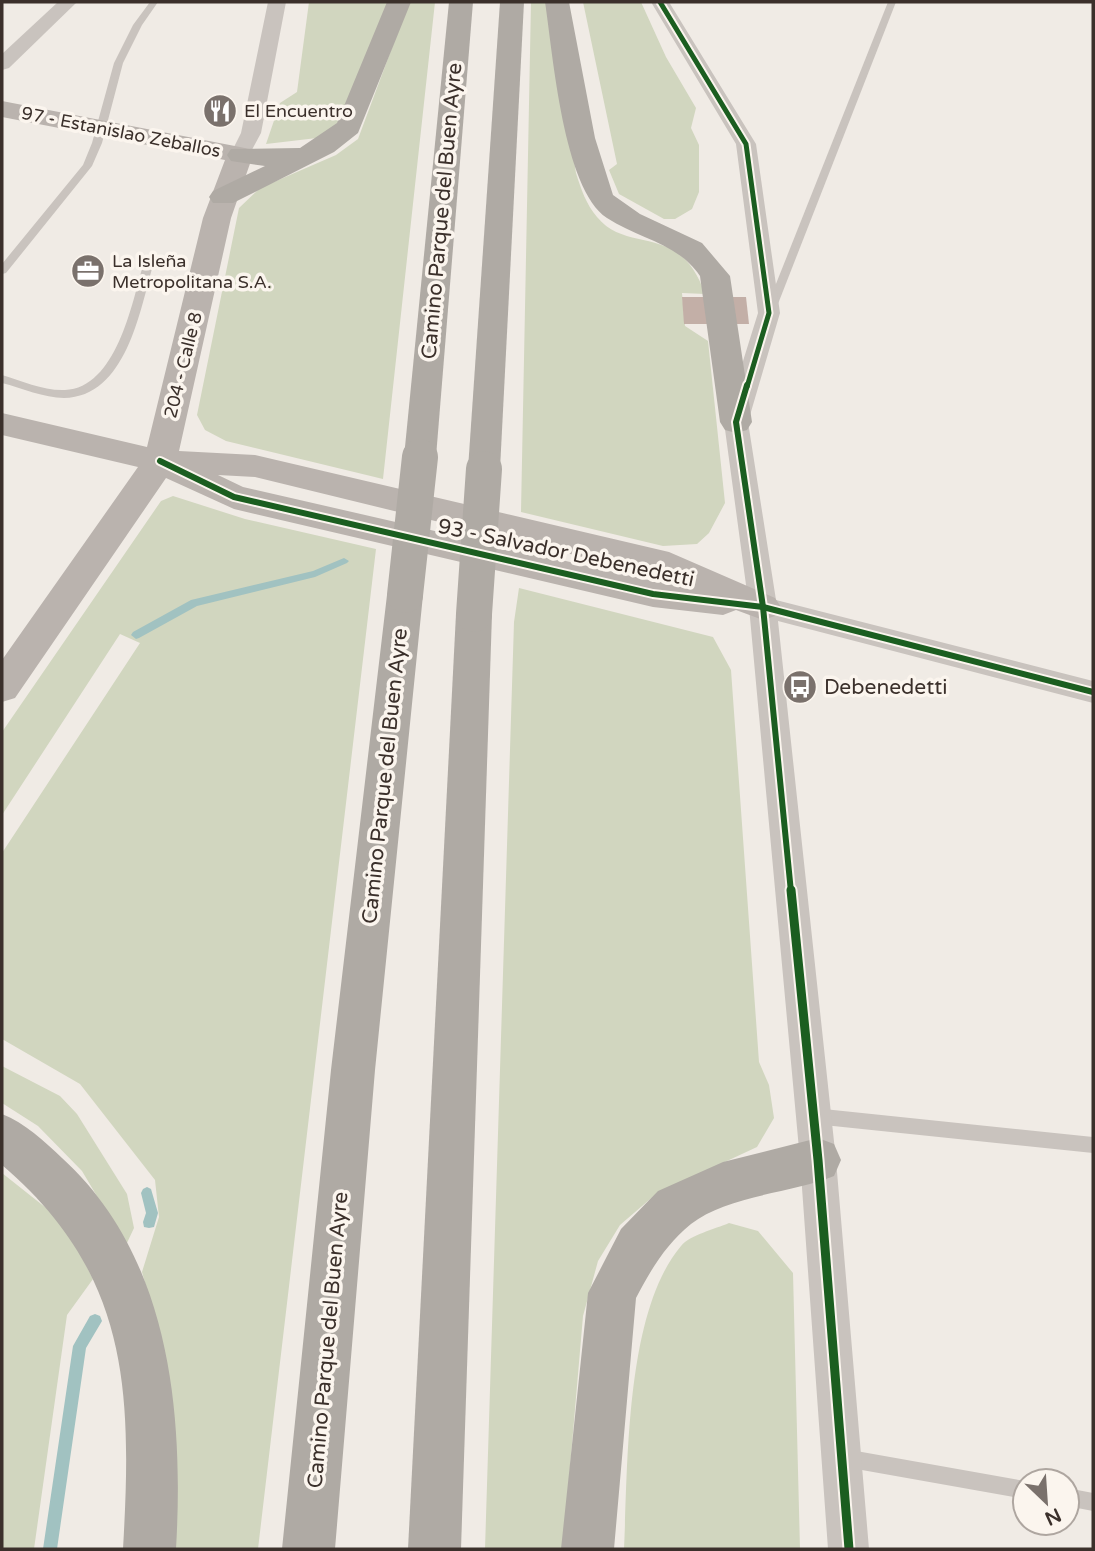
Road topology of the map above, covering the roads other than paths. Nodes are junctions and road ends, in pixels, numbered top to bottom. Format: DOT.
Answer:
graph roads {
  1 [pos="68,2"];
  2 [pos="154,2"];
  3 [pos="277,2"];
  4 [pos="400,2"];
  5 [pos="461,2"];
  6 [pos="512,2"];
  7 [pos="557,2"];
  8 [pos="660,2"];
  9 [pos="892,2"];
  10 [pos="2,64"];
  11 [pos="2,109"];
  12 [pos="102,127"];
  13 [pos="240,155"];
  14 [pos="307,155"];
  15 [pos="223,197"];
  16 [pos="148,265"];
  17 [pos="2,271"];
  18 [pos="769,313"];
  19 [pos="2,379"];
  20 [pos="736,422"];
  21 [pos="2,424"];
  22 [pos="160,461"];
  23 [pos="763,607"];
  24 [pos="2,688"];
  25 [pos="1093,692"];
  26 [pos="2,1136"];
  27 [pos="815,1138"];
  28 [pos="1093,1146"];
  29 [pos="843,1457"];
  30 [pos="1011,1487"];
  31 [pos="150,1549"];
  32 [pos="308,1549"];
  33 [pos="434,1549"];
  34 [pos="587,1549"];
  35 [pos="849,1549"];
  1 -- 10 [label="street"];
  2 -- 12 [label="lane"];
  3 -- 13 [label="street, 204 - Calle 8"];
  4 -- 14 [label="highway"];
  5 -- 32 [label="highway, Camino Parque del Buen Ayre, bridge"];
  6 -- 33 [label="highway, bridge"];
  7 -- 20 [label="highway"];
  8 -- 18 [label="street"];
  9 -- 18 [label="lane"];
  11 -- 12 [label="street, 97 - Estanislao Zeballos"];
  12 -- 13 [label="street, 97 - Estanislao Zeballos"];
  12 -- 17 [label="lane"];
  13 -- 14 [label="highway"];
  13 -- 15 [label="street, 204 - Calle 8"];
  14 -- 15 [label="highway"];
  15 -- 22 [label="street, 204 - Calle 8"];
  16 -- 19 [label="lane"];
  18 -- 20 [label="street"];
  20 -- 23 [label="street"];
  21 -- 22 [label="street, 93 - Salvador Debenedetti"];
  22 -- 23 [label="street, 93 - Salvador Debenedetti"];
  22 -- 24 [label="street, 204 - Calle 8"];
  23 -- 25 [label="street, 93 - Salvador Debenedetti"];
  23 -- 27 [label="street"];
  26 -- 31 [label="highway"];
  27 -- 28 [label="lane"];
  27 -- 29 [label="street"];
  27 -- 34 [label="highway"];
  29 -- 30 [label="lane"];
  29 -- 35 [label="street"];
}
